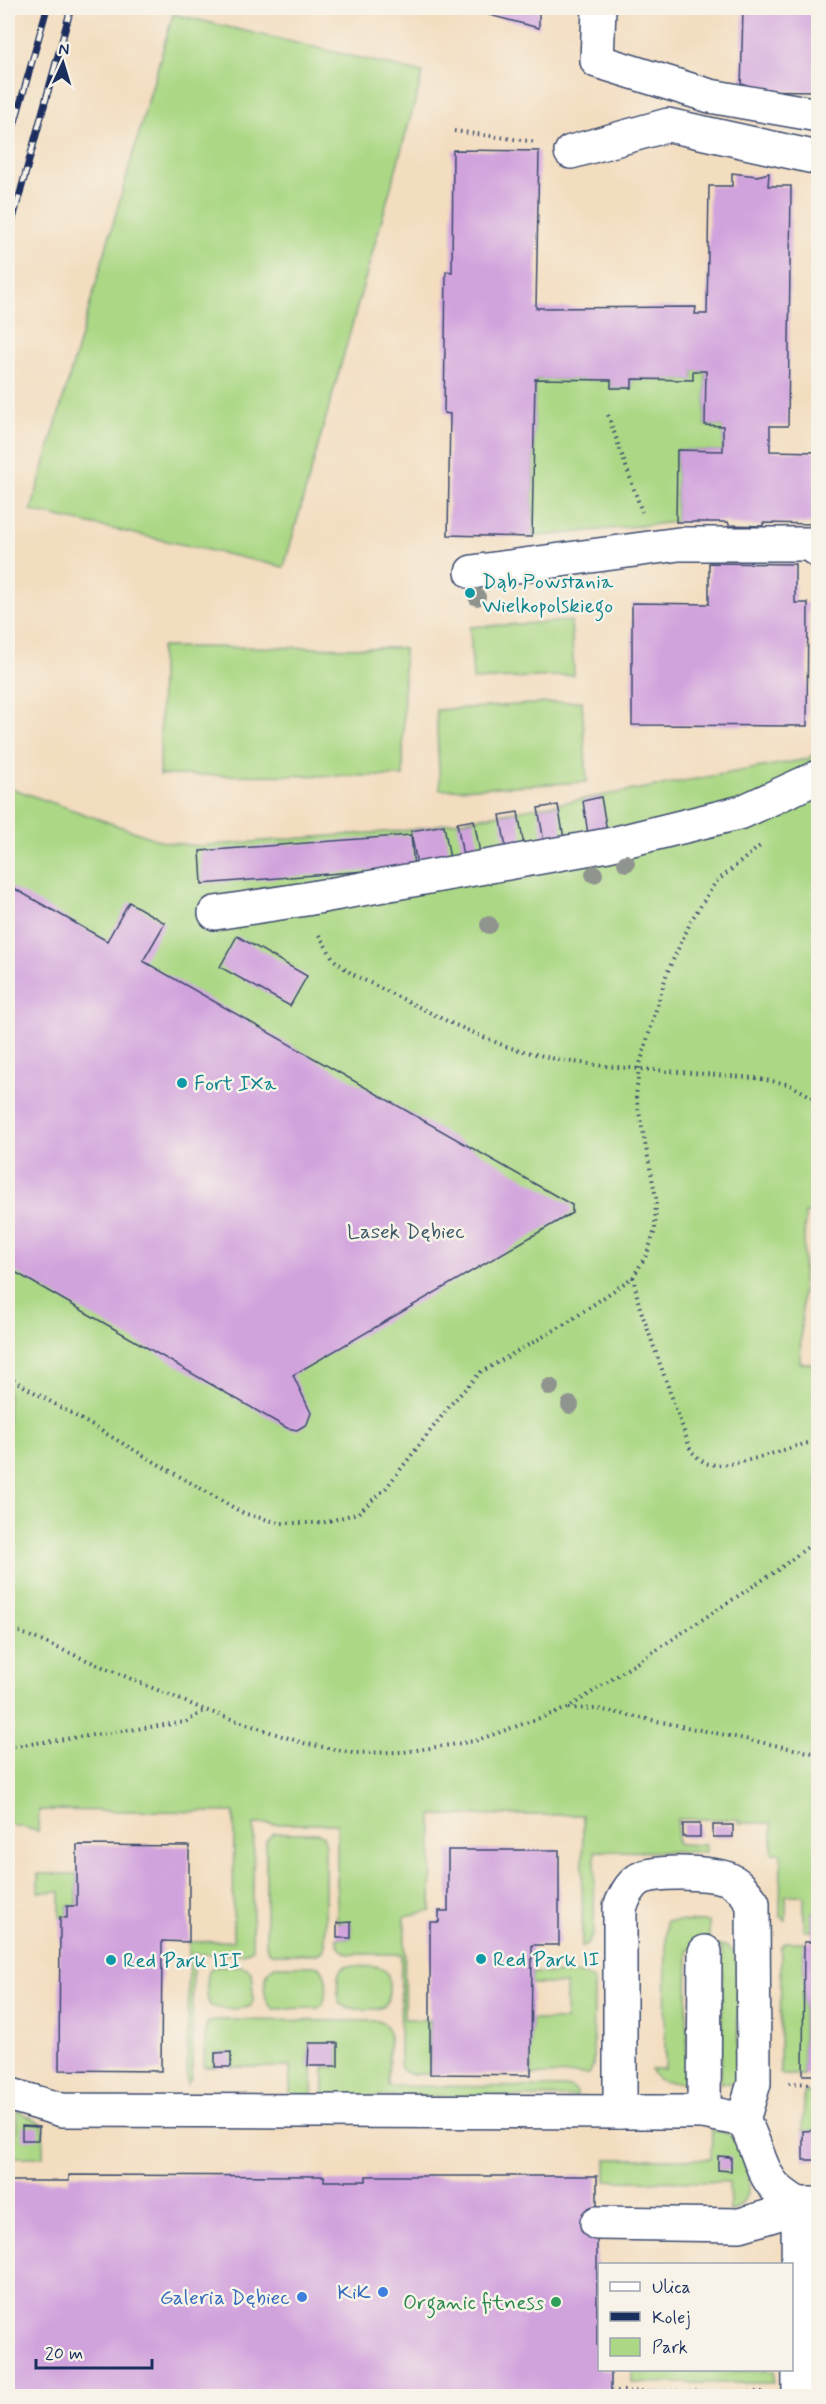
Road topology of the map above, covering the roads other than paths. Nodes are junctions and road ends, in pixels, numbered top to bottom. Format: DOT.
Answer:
graph roads {
  1 [pos="599,8"];
  2 [pos="819,115"];
  3 [pos="571,152"];
  4 [pos="819,158"];
  5 [pos="819,551"];
  6 [pos="472,572"];
  7 [pos="819,777"];
  8 [pos="215,913"];
  9 [pos="705,1952"];
  10 [pos="8,2094"];
  11 [pos="620,2112"];
  12 [pos="704,2112"];
  13 [pos="743,2120"];
  14 [pos="808,2204"];
  15 [pos="597,2223"];
  16 [pos="808,2288"];
  17 [pos="795,2324"];
  18 [pos="804,2390"];
  1 -- 2 [label="lane"];
  3 -- 4 [label="lane"];
  5 -- 6 [label="lane"];
  7 -- 8 [label="lane"];
  9 -- 12 [label="lane"];
  10 -- 11 [label="lane"];
  11 -- 12 [label="lane"];
  11 -- 13 [label="lane"];
  12 -- 13 [label="lane"];
  13 -- 14 [label="lane"];
  14 -- 15 [label="lane"];
  14 -- 16 [label="lane"];
  16 -- 17 [label="lane"];
  17 -- 18 [label="lane"];
}
